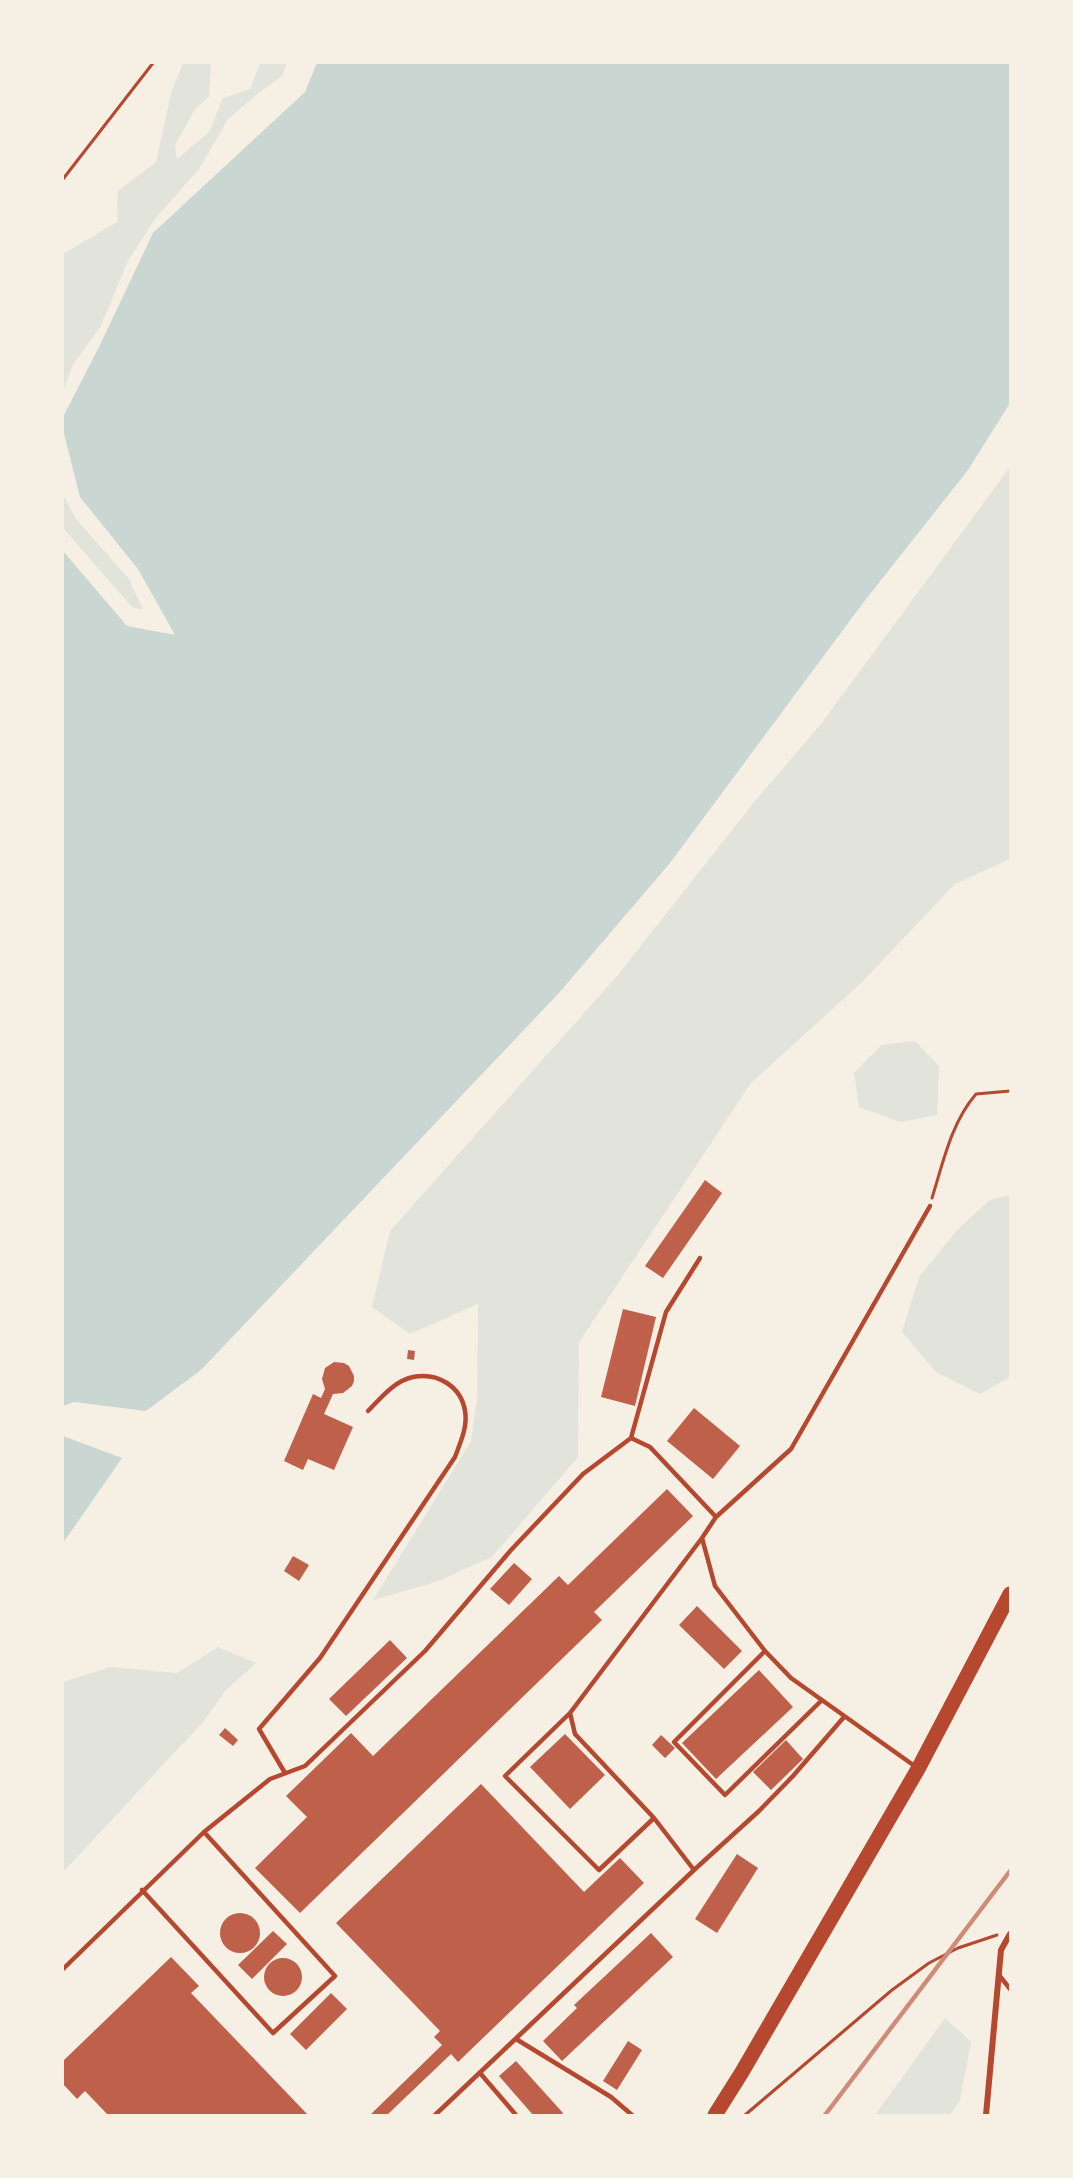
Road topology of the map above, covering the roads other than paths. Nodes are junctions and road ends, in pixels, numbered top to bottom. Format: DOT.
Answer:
graph roads {
  1 [pos="930,1206"];
  2 [pos="700,1258"];
  3 [pos="368,1411"];
  4 [pos="631,1438"];
  5 [pos="716,1517"];
  6 [pos="702,1538"];
  7 [pos="1010,1594"];
  8 [pos="765,1652"];
  9 [pos="822,1700"];
  10 [pos="570,1713"];
  11 [pos="844,1717"];
  12 [pos="918,1769"];
  13 [pos="285,1773"];
  14 [pos="654,1818"];
  15 [pos="204,1832"];
  16 [pos="694,1870"];
  17 [pos="142,1890"];
  18 [pos="1010,1934"];
  19 [pos="63,1969"];
  20 [pos="997,1974"];
  21 [pos="1010,1989"];
  22 [pos="516,2039"];
  23 [pos="480,2073"];
  24 [pos="435,2115"];
  25 [pos="516,2115"];
  26 [pos="632,2115"];
  27 [pos="715,2115"];
  28 [pos="986,2115"];
  1 -- 5 [label="lane"];
  2 -- 4 [label="lane"];
  3 -- 13 [label="lane"];
  4 -- 5 [label="lane"];
  4 -- 13 [label="lane"];
  5 -- 6 [label="lane"];
  6 -- 8 [label="lane"];
  6 -- 10 [label="lane"];
  7 -- 12 [label="main road"];
  8 -- 9 [label="lane"];
  8 -- 9 [label="lane"];
  9 -- 11 [label="lane"];
  10 -- 14 [label="lane"];
  10 -- 14 [label="lane"];
  11 -- 12 [label="lane"];
  11 -- 16 [label="lane"];
  12 -- 27 [label="main road"];
  13 -- 15 [label="lane"];
  14 -- 16 [label="lane"];
  15 -- 17 [label="lane"];
  15 -- 17 [label="lane"];
  16 -- 22 [label="lane"];
  17 -- 19 [label="lane"];
  18 -- 20 [label="street"];
  20 -- 21 [label="lane"];
  20 -- 28 [label="street"];
  22 -- 23 [label="lane"];
  22 -- 26 [label="lane"];
  23 -- 24 [label="lane"];
  23 -- 25 [label="lane"];
}
